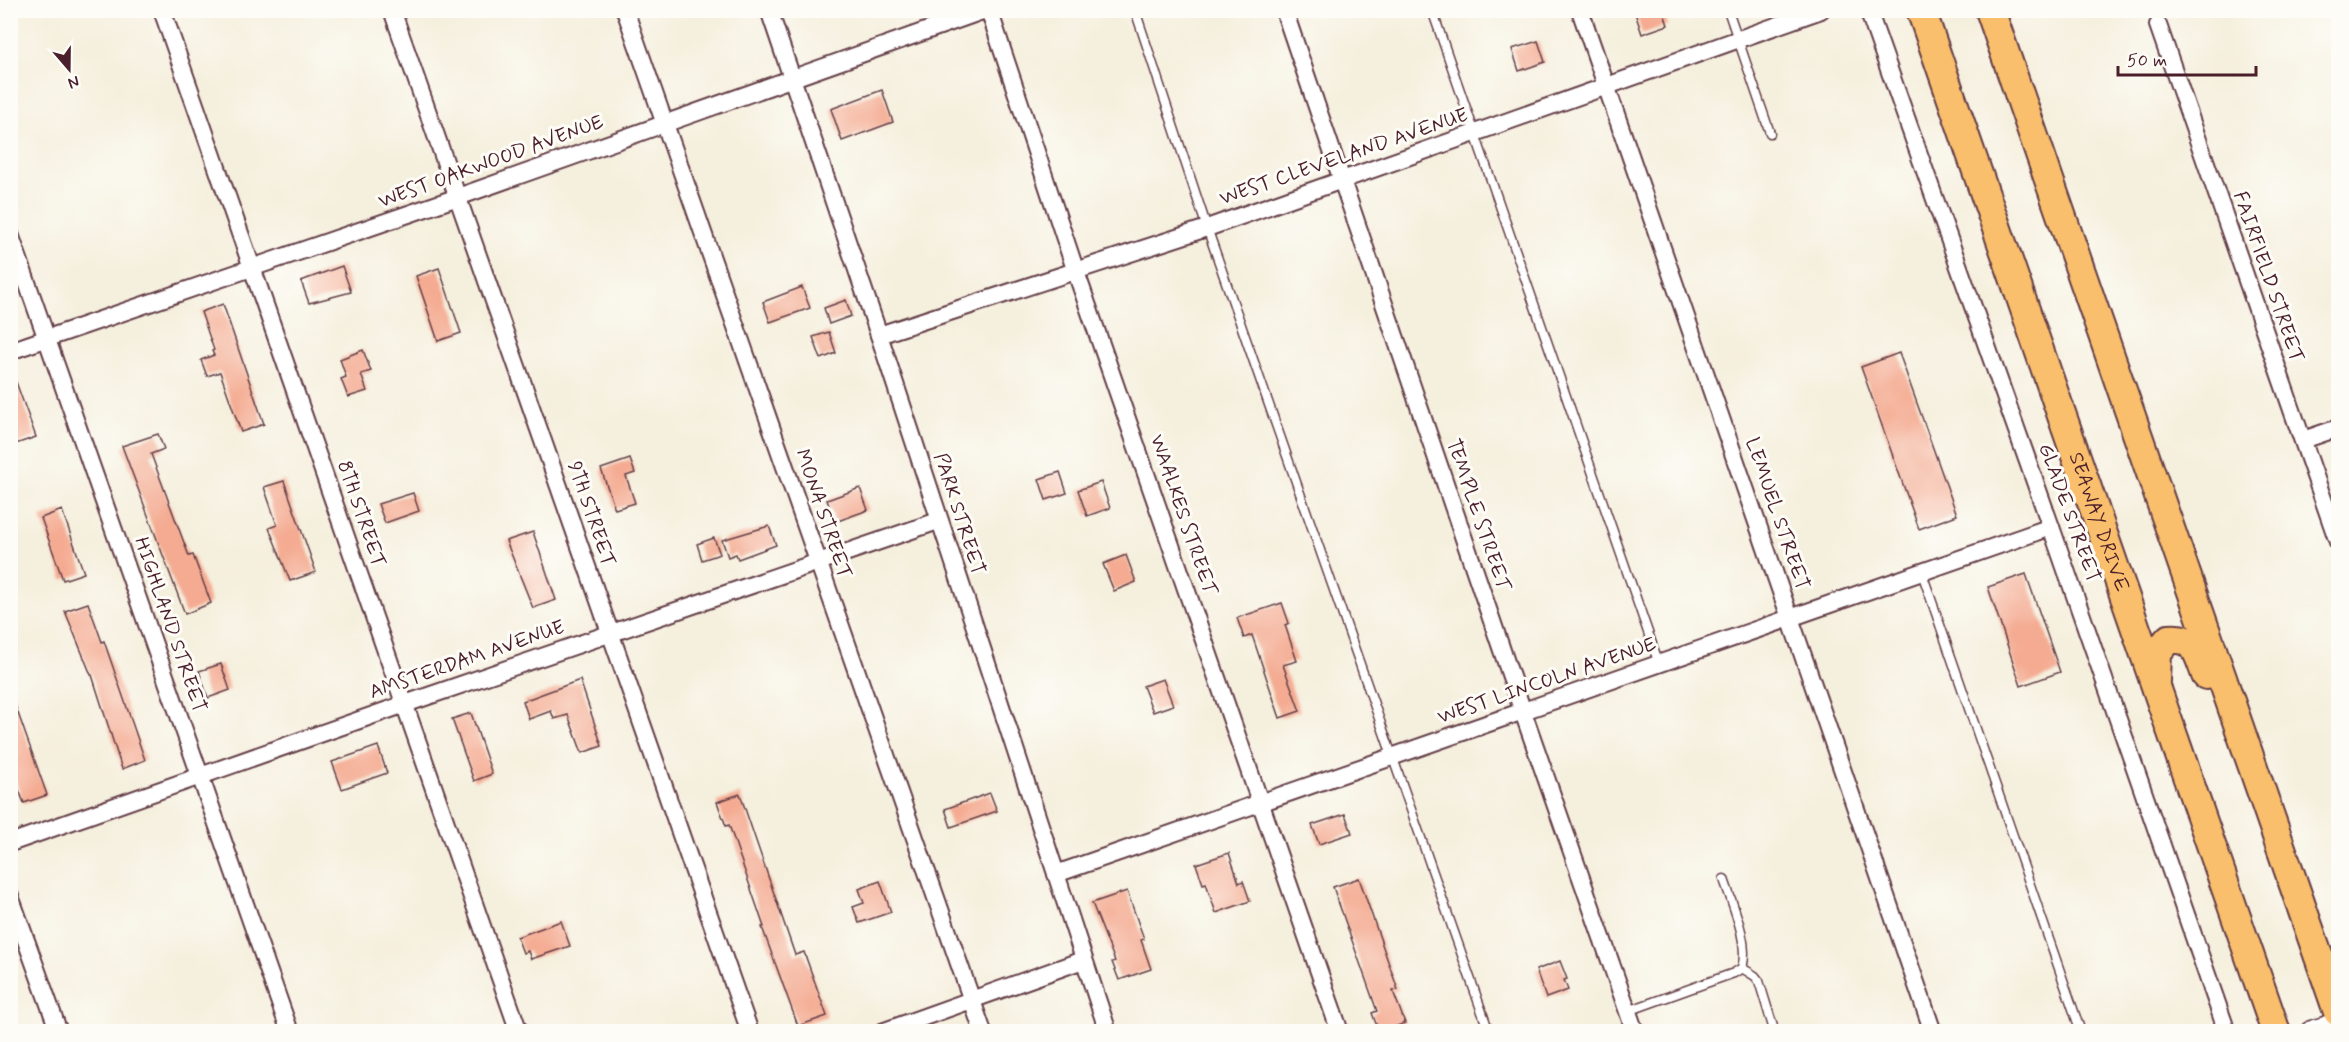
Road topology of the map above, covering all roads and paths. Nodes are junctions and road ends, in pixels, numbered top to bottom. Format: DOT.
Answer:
graph roads {
  1 [pos="162,10"];
  2 [pos="393,10"];
  3 [pos="625,10"];
  4 [pos="769,10"];
  5 [pos="987,10"];
  6 [pos="1135,10"];
  7 [pos="1284,10"];
  8 [pos="1432,10"];
  9 [pos="1580,10"];
  10 [pos="1728,10"];
  11 [pos="1821,10"];
  12 [pos="1868,10"];
  13 [pos="1921,10"];
  14 [pos="1990,10"];
  15 [pos="2158,25"];
  16 [pos="1737,39"];
  17 [pos="791,78"];
  18 [pos="1607,87"];
  19 [pos="664,122"];
  20 [pos="1475,133"];
  21 [pos="1770,133"];
  22 [pos="1342,180"];
  23 [pos="458,196"];
  24 [pos="1207,228"];
  25 [pos="10,234"];
  26 [pos="252,267"];
  27 [pos="1076,272"];
  28 [pos="879,335"];
  29 [pos="47,339"];
  30 [pos="10,351"];
  31 [pos="2338,428"];
  32 [pos="2303,440"];
  33 [pos="938,521"];
  34 [pos="2051,527"];
  35 [pos="2338,542"];
  36 [pos="817,561"];
  37 [pos="1922,573"];
  38 [pos="1791,618"];
  39 [pos="610,633"];
  40 [pos="1659,664"];
  41 [pos="2156,682"];
  42 [pos="405,704"];
  43 [pos="1523,712"];
  44 [pos="1392,757"];
  45 [pos="2188,775"];
  46 [pos="201,777"];
  47 [pos="1260,804"];
  48 [pos="10,843"];
  49 [pos="1056,874"];
  50 [pos="1724,879"];
  51 [pos="10,896"];
  52 [pos="1083,960"];
  53 [pos="2321,963"];
  54 [pos="1742,968"];
  55 [pos="972,1000"];
  56 [pos="1628,1011"];
  57 [pos="2338,1012"];
  58 [pos="2338,1023"];
  59 [pos="1774,1029"];
  60 [pos="58,1032"];
  61 [pos="290,1032"];
  62 [pos="519,1032"];
  63 [pos="750,1032"];
  64 [pos="882,1032"];
  65 [pos="983,1032"];
  66 [pos="1108,1032"];
  67 [pos="1340,1032"];
  68 [pos="1489,1032"];
  69 [pos="1635,1032"];
  70 [pos="1933,1032"];
  71 [pos="2081,1032"];
  72 [pos="2227,1032"];
  73 [pos="2276,1032"];
  74 [pos="2290,1032"];
  75 [pos="2312,1032"];
  1 -- 26 [label="street, 8TH STREET"];
  2 -- 23 [label="street, 9TH STREET"];
  3 -- 19 [label="street, MONA STREET"];
  4 -- 17 [label="street, PARK STREET"];
  5 -- 17 [label="street, WEST OAKWOOD AVENUE"];
  5 -- 27 [label="street, WAALKES STREET"];
  6 -- 24 [label="lane"];
  7 -- 22 [label="street, TEMPLE STREET"];
  8 -- 20 [label="lane"];
  9 -- 18 [label="street, LEMUEL STREET"];
  10 -- 16 [label="lane"];
  11 -- 16 [label="street, WEST CLEVELAND AVENUE"];
  12 -- 34 [label="street, GLADE STREET"];
  13 -- 41 [label="highway, SEAWAY DRIVE"];
  14 -- 53 [label="highway"];
  15 -- 32 [label="street, FAIRFIELD STREET"];
  16 -- 18 [label="street, WEST CLEVELAND AVENUE"];
  16 -- 21 [label="lane"];
  17 -- 19 [label="street, WEST OAKWOOD AVENUE"];
  17 -- 28 [label="street, PARK STREET"];
  18 -- 20 [label="street, WEST CLEVELAND AVENUE"];
  18 -- 38 [label="street, LEMUEL STREET"];
  19 -- 23 [label="street, WEST OAKWOOD AVENUE"];
  19 -- 36 [label="street, MONA STREET"];
  20 -- 22 [label="street, WEST CLEVELAND AVENUE"];
  20 -- 40 [label="lane"];
  22 -- 24 [label="street, WEST CLEVELAND AVENUE"];
  22 -- 43 [label="street, TEMPLE STREET"];
  23 -- 26 [label="street, WEST OAKWOOD AVENUE"];
  23 -- 39 [label="street, 9TH STREET"];
  24 -- 27 [label="street, WEST CLEVELAND AVENUE"];
  24 -- 44 [label="lane"];
  25 -- 29 [label="street, HIGHLAND STREET"];
  26 -- 29 [label="street, WEST OAKWOOD AVENUE"];
  26 -- 42 [label="street, 8TH STREET"];
  27 -- 28 [label="street, WEST CLEVELAND AVENUE"];
  27 -- 47 [label="street, WAALKES STREET"];
  28 -- 33 [label="street, PARK STREET"];
  29 -- 30 [label="street, WEST OAKWOOD AVENUE"];
  29 -- 46 [label="street, HIGHLAND STREET"];
  31 -- 32 [label="street"];
  32 -- 35 [label="street, FAIRFIELD STREET"];
  33 -- 36 [label="street, AMSTERDAM AVENUE"];
  33 -- 49 [label="street, PARK STREET"];
  34 -- 37 [label="street, WEST LINCOLN AVENUE"];
  34 -- 72 [label="street, GLADE STREET"];
  36 -- 39 [label="street, AMSTERDAM AVENUE"];
  36 -- 55 [label="street, MONA STREET"];
  37 -- 38 [label="street, WEST LINCOLN AVENUE"];
  37 -- 71 [label="lane"];
  38 -- 40 [label="street, WEST LINCOLN AVENUE"];
  38 -- 70 [label="street, LEMUEL STREET"];
  39 -- 42 [label="street, AMSTERDAM AVENUE"];
  39 -- 63 [label="street, 9TH STREET"];
  40 -- 43 [label="street, WEST LINCOLN AVENUE"];
  41 -- 45 [label="highway, SEAWAY DRIVE"];
  41 -- 53 [label="highway"];
  42 -- 46 [label="street, AMSTERDAM AVENUE"];
  42 -- 62 [label="street, 8TH STREET"];
  43 -- 44 [label="street, WEST LINCOLN AVENUE"];
  43 -- 56 [label="street, TEMPLE STREET"];
  44 -- 47 [label="street, WEST LINCOLN AVENUE"];
  44 -- 68 [label="lane"];
  45 -- 73 [label="highway, SEAWAY DRIVE"];
  45 -- 74 [label="highway"];
  46 -- 48 [label="street, AMSTERDAM AVENUE"];
  46 -- 61 [label="street, HIGHLAND STREET"];
  47 -- 49 [label="street, WEST LINCOLN AVENUE"];
  47 -- 67 [label="street, WAALKES STREET"];
  49 -- 52 [label="street, PARK STREET"];
  50 -- 54 [label="lane"];
  51 -- 60 [label="street"];
  52 -- 55 [label="street"];
  52 -- 66 [label="street, PARK STREET"];
  53 -- 57 [label="highway"];
  54 -- 56 [label="lane"];
  54 -- 59 [label="lane"];
  55 -- 64 [label="street"];
  55 -- 65 [label="street, MONA STREET"];
  56 -- 69 [label="street, TEMPLE STREET"];
  58 -- 75 [label="street"];
}
